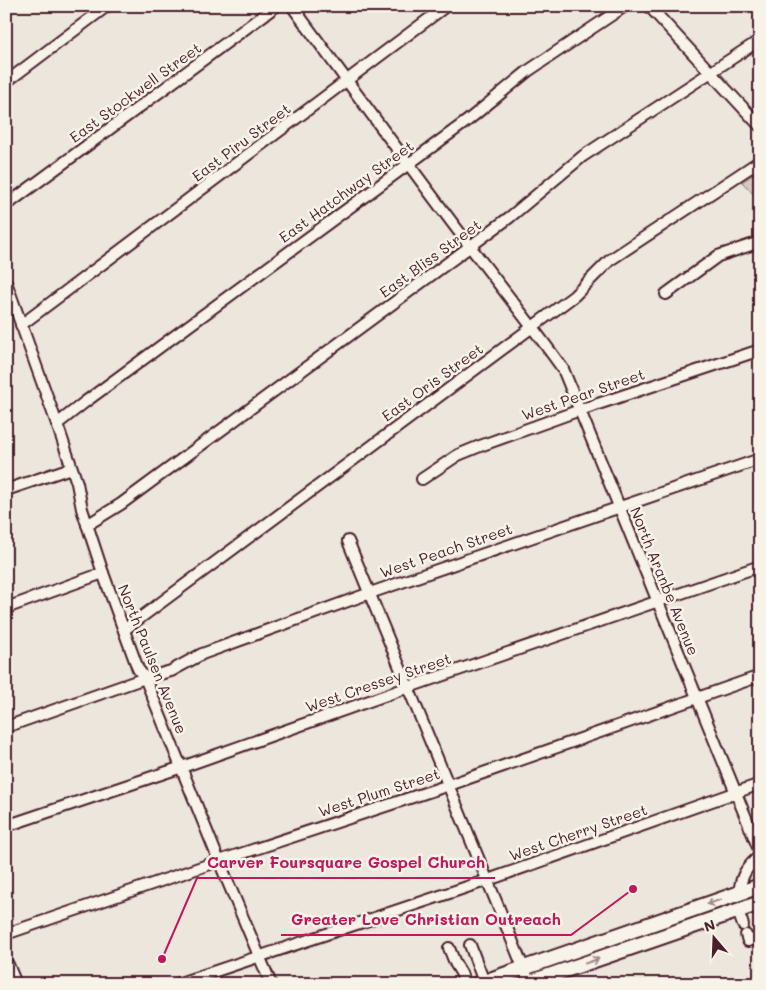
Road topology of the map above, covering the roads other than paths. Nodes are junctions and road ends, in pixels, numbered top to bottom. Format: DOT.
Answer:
graph roads {
  1 [pos="107,6"];
  2 [pos="276,6"];
  3 [pos="292,6"];
  4 [pos="446,6"];
  5 [pos="626,6"];
  6 [pos="649,6"];
  7 [pos="760,40"];
  8 [pos="710,72"];
  9 [pos="347,81"];
  10 [pos="6,82"];
  11 [pos="760,126"];
  12 [pos="760,161"];
  13 [pos="409,164"];
  14 [pos="9,202"];
  15 [pos="760,242"];
  16 [pos="470,247"];
  17 [pos="6,282"];
  18 [pos="666,294"];
  19 [pos="21,325"];
  20 [pos="533,327"];
  21 [pos="760,350"];
  22 [pos="580,410"];
  23 [pos="57,424"];
  24 [pos="760,459"];
  25 [pos="71,468"];
  26 [pos="422,479"];
  27 [pos="6,490"];
  28 [pos="619,506"];
  29 [pos="87,525"];
  30 [pos="348,541"];
  31 [pos="760,566"];
  32 [pos="103,573"];
  33 [pos="370,592"];
  34 [pos="658,602"];
  35 [pos="6,608"];
  36 [pos="124,630"];
  37 [pos="760,676"];
  38 [pos="145,678"];
  39 [pos="409,687"];
  40 [pos="696,697"];
  41 [pos="6,727"];
  42 [pos="182,768"];
  43 [pos="760,784"];
  44 [pos="449,785"];
  45 [pos="735,793"];
  46 [pos="6,826"];
  47 [pos="760,852"];
  48 [pos="760,856"];
  49 [pos="219,861"];
  50 [pos="488,880"];
  51 [pos="760,886"];
  52 [pos="739,893"];
  53 [pos="759,907"];
  54 [pos="738,911"];
  55 [pos="6,934"];
  56 [pos="760,937"];
  57 [pos="470,945"];
  58 [pos="449,948"];
  59 [pos="260,956"];
  60 [pos="6,965"];
  61 [pos="524,968"];
  62 [pos="481,983"];
  63 [pos="528,983"];
  64 [pos="14,984"];
  65 [pos="177,984"];
  66 [pos="271,984"];
  67 [pos="465,984"];
  1 -- 10 [label="street"];
  2 -- 14 [label="street, East Stockwell Street"];
  3 -- 9 [label="street, North Aranbe Avenue"];
  4 -- 9 [label="street, East Piru Street"];
  5 -- 13 [label="street, East Hatchway Street"];
  6 -- 8 [label="street"];
  7 -- 8 [label="street, East Bliss Street"];
  8 -- 11 [label="street"];
  8 -- 16 [label="street, East Bliss Street"];
  9 -- 13 [label="street, North Aranbe Avenue"];
  9 -- 19 [label="street, East Piru Street"];
  12 -- 20 [label="street, East Oris Street"];
  13 -- 16 [label="street, North Aranbe Avenue"];
  13 -- 23 [label="street, East Hatchway Street"];
  15 -- 18 [label="street"];
  16 -- 20 [label="street, North Aranbe Avenue"];
  16 -- 29 [label="street, East Bliss Street"];
  17 -- 19 [label="street, North Paulsen Avenue"];
  19 -- 23 [label="street, North Paulsen Avenue"];
  20 -- 22 [label="street, North Aranbe Avenue"];
  20 -- 36 [label="street, East Oris Street"];
  21 -- 22 [label="street, West Pear Street"];
  22 -- 26 [label="street, West Pear Street"];
  22 -- 28 [label="street, North Aranbe Avenue"];
  23 -- 25 [label="street, North Paulsen Avenue"];
  24 -- 28 [label="street, West Peach Street"];
  25 -- 27 [label="street"];
  25 -- 29 [label="street, North Paulsen Avenue"];
  28 -- 33 [label="street, West Peach Street"];
  28 -- 34 [label="street, North Aranbe Avenue"];
  29 -- 32 [label="street, North Paulsen Avenue"];
  30 -- 33 [label="street"];
  31 -- 34 [label="street, West Cressey Street"];
  32 -- 35 [label="street"];
  32 -- 36 [label="street, North Paulsen Avenue"];
  33 -- 38 [label="street, West Peach Street"];
  33 -- 39 [label="street"];
  34 -- 39 [label="street, West Cressey Street"];
  34 -- 40 [label="street, North Aranbe Avenue"];
  36 -- 38 [label="street, North Paulsen Avenue"];
  37 -- 40 [label="street, West Plum Street"];
  38 -- 41 [label="street, West Peach Street"];
  38 -- 42 [label="street, North Paulsen Avenue"];
  39 -- 42 [label="street, West Cressey Street"];
  39 -- 44 [label="street"];
  40 -- 44 [label="street, West Plum Street"];
  40 -- 45 [label="street, North Aranbe Avenue"];
  42 -- 46 [label="street, West Cressey Street"];
  42 -- 49 [label="street, North Paulsen Avenue"];
  43 -- 45 [label="street, West Cherry Street"];
  44 -- 49 [label="street, West Plum Street"];
  44 -- 50 [label="street"];
  45 -- 47 [label="street, North Aranbe Avenue"];
  45 -- 50 [label="street, West Cherry Street"];
  48 -- 52 [label="street"];
  49 -- 55 [label="street, West Plum Street"];
  49 -- 59 [label="street, North Paulsen Avenue"];
  50 -- 59 [label="street, West Cherry Street"];
  50 -- 61 [label="street"];
  51 -- 52 [label="main road"];
  52 -- 61 [label="main road, one-way"];
  53 -- 54 [label="main road"];
  54 -- 56 [label="street"];
  63 -- 54 [label="main road, one-way"];
  57 -- 62 [label="street"];
  58 -- 67 [label="street"];
  59 -- 65 [label="street, West Cherry Street"];
  59 -- 66 [label="street, North Paulsen Avenue"];
  60 -- 64 [label="main road"];
  61 -- 62 [label="main road"];
  61 -- 63 [label="street"];
}
